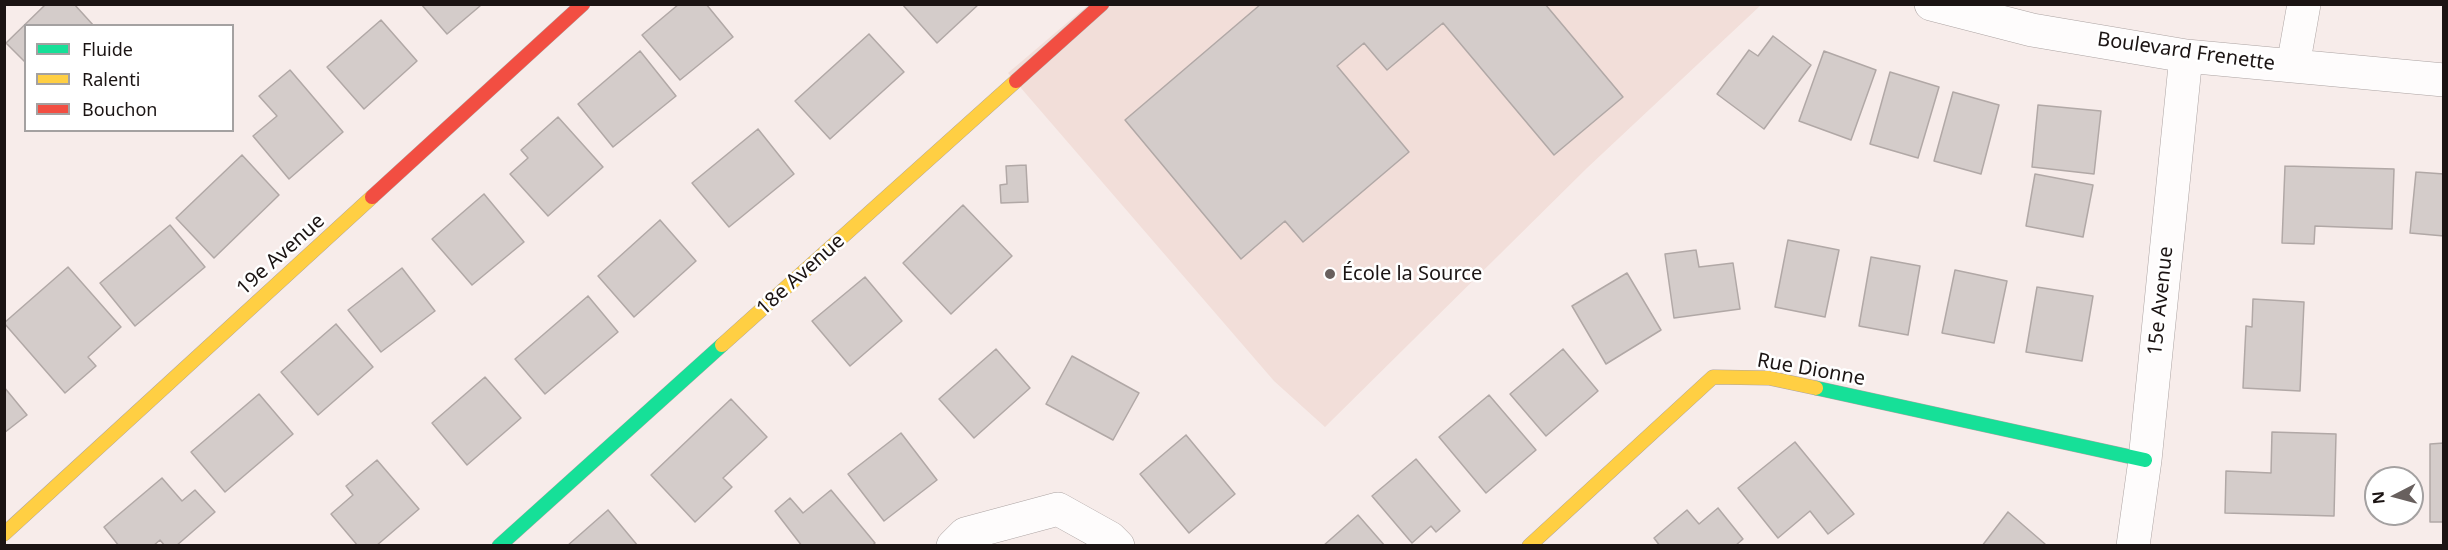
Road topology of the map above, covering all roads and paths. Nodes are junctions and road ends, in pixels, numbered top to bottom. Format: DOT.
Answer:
graph roads {
  1 [pos="583,4"];
  2 [pos="1102,4"];
  3 [pos="1931,4"];
  4 [pos="2304,4"];
  5 [pos="2186,56"];
  6 [pos="2293,66"];
  7 [pos="2444,80"];
  8 [pos="2145,460"];
  9 [pos="4,534"];
  10 [pos="499,546"];
  11 [pos="953,546"];
  12 [pos="1118,546"];
  13 [pos="1529,546"];
  14 [pos="2133,546"];
  1 -- 9 [label="street, 19e Avenue"];
  2 -- 10 [label="street, 18e Avenue"];
  3 -- 5 [label="street, Boulevard Frenette"];
  4 -- 6 [label="street"];
  5 -- 6 [label="street, Boulevard Frenette"];
  5 -- 8 [label="street, 15e Avenue"];
  6 -- 7 [label="street, Boulevard Frenette"];
  8 -- 13 [label="street, Rue Dionne"];
  8 -- 14 [label="street, 15e Avenue"];
  11 -- 12 [label="street"];
}
